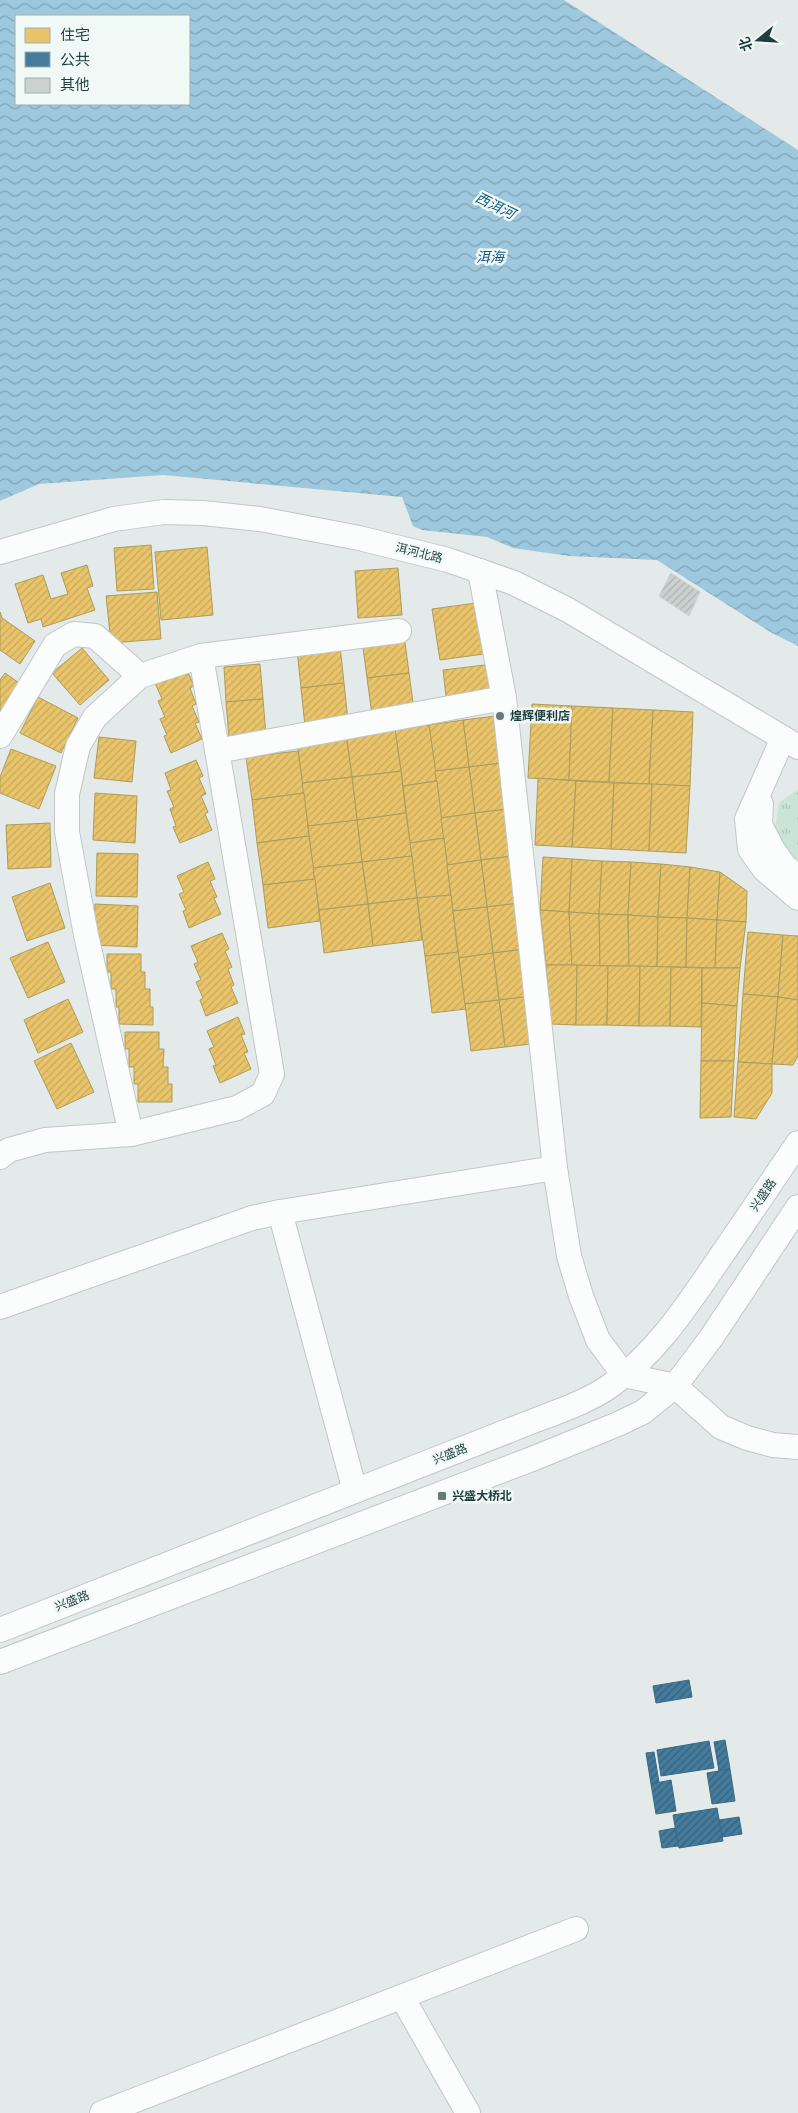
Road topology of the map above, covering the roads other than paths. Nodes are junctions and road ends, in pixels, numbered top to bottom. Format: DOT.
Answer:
graph roads {
  1 [pos="0,552"];
  2 [pos="480,571"];
  3 [pos="398,630"];
  4 [pos="201,656"];
  5 [pos="140,676"];
  6 [pos="504,698"];
  7 [pos="0,736"];
  8 [pos="790,742"];
  9 [pos="217,751"];
  10 [pos="763,780"];
  11 [pos="798,875"];
  12 [pos="798,898"];
  13 [pos="131,1134"];
  14 [pos="798,1143"];
  15 [pos="0,1158"];
  16 [pos="555,1168"];
  17 [pos="798,1207"];
  18 [pos="280,1212"];
  19 [pos="0,1307"];
  20 [pos="624,1375"];
  21 [pos="675,1386"];
  22 [pos="798,1447"];
  23 [pos="355,1491"];
  24 [pos="0,1630"];
  25 [pos="0,1662"];
  26 [pos="576,1929"];
  27 [pos="402,1997"];
  28 [pos="102,2113"];
  29 [pos="468,2113"];
  1 -- 2 [label="street, 洱河北路"];
  2 -- 6 [label="street"];
  2 -- 8 [label="street, 洱河北路"];
  3 -- 4 [label="street"];
  4 -- 5 [label="street"];
  4 -- 9 [label="street"];
  5 -- 7 [label="street"];
  5 -- 13 [label="street"];
  6 -- 9 [label="street"];
  6 -- 16 [label="street"];
  8 -- 10 [label="street"];
  9 -- 13 [label="street"];
  10 -- 11 [label="street"];
  10 -- 12 [label="street"];
  13 -- 15 [label="street"];
  14 -- 20 [label="street, 兴盛路"];
  16 -- 18 [label="street"];
  16 -- 20 [label="street"];
  17 -- 21 [label="street"];
  18 -- 19 [label="street"];
  18 -- 23 [label="street"];
  20 -- 21 [label="street"];
  20 -- 23 [label="street, 兴盛路"];
  21 -- 22 [label="street"];
  21 -- 25 [label="street"];
  23 -- 24 [label="street, 兴盛路"];
  26 -- 27 [label="street"];
  27 -- 28 [label="street"];
  27 -- 29 [label="street"];
}
